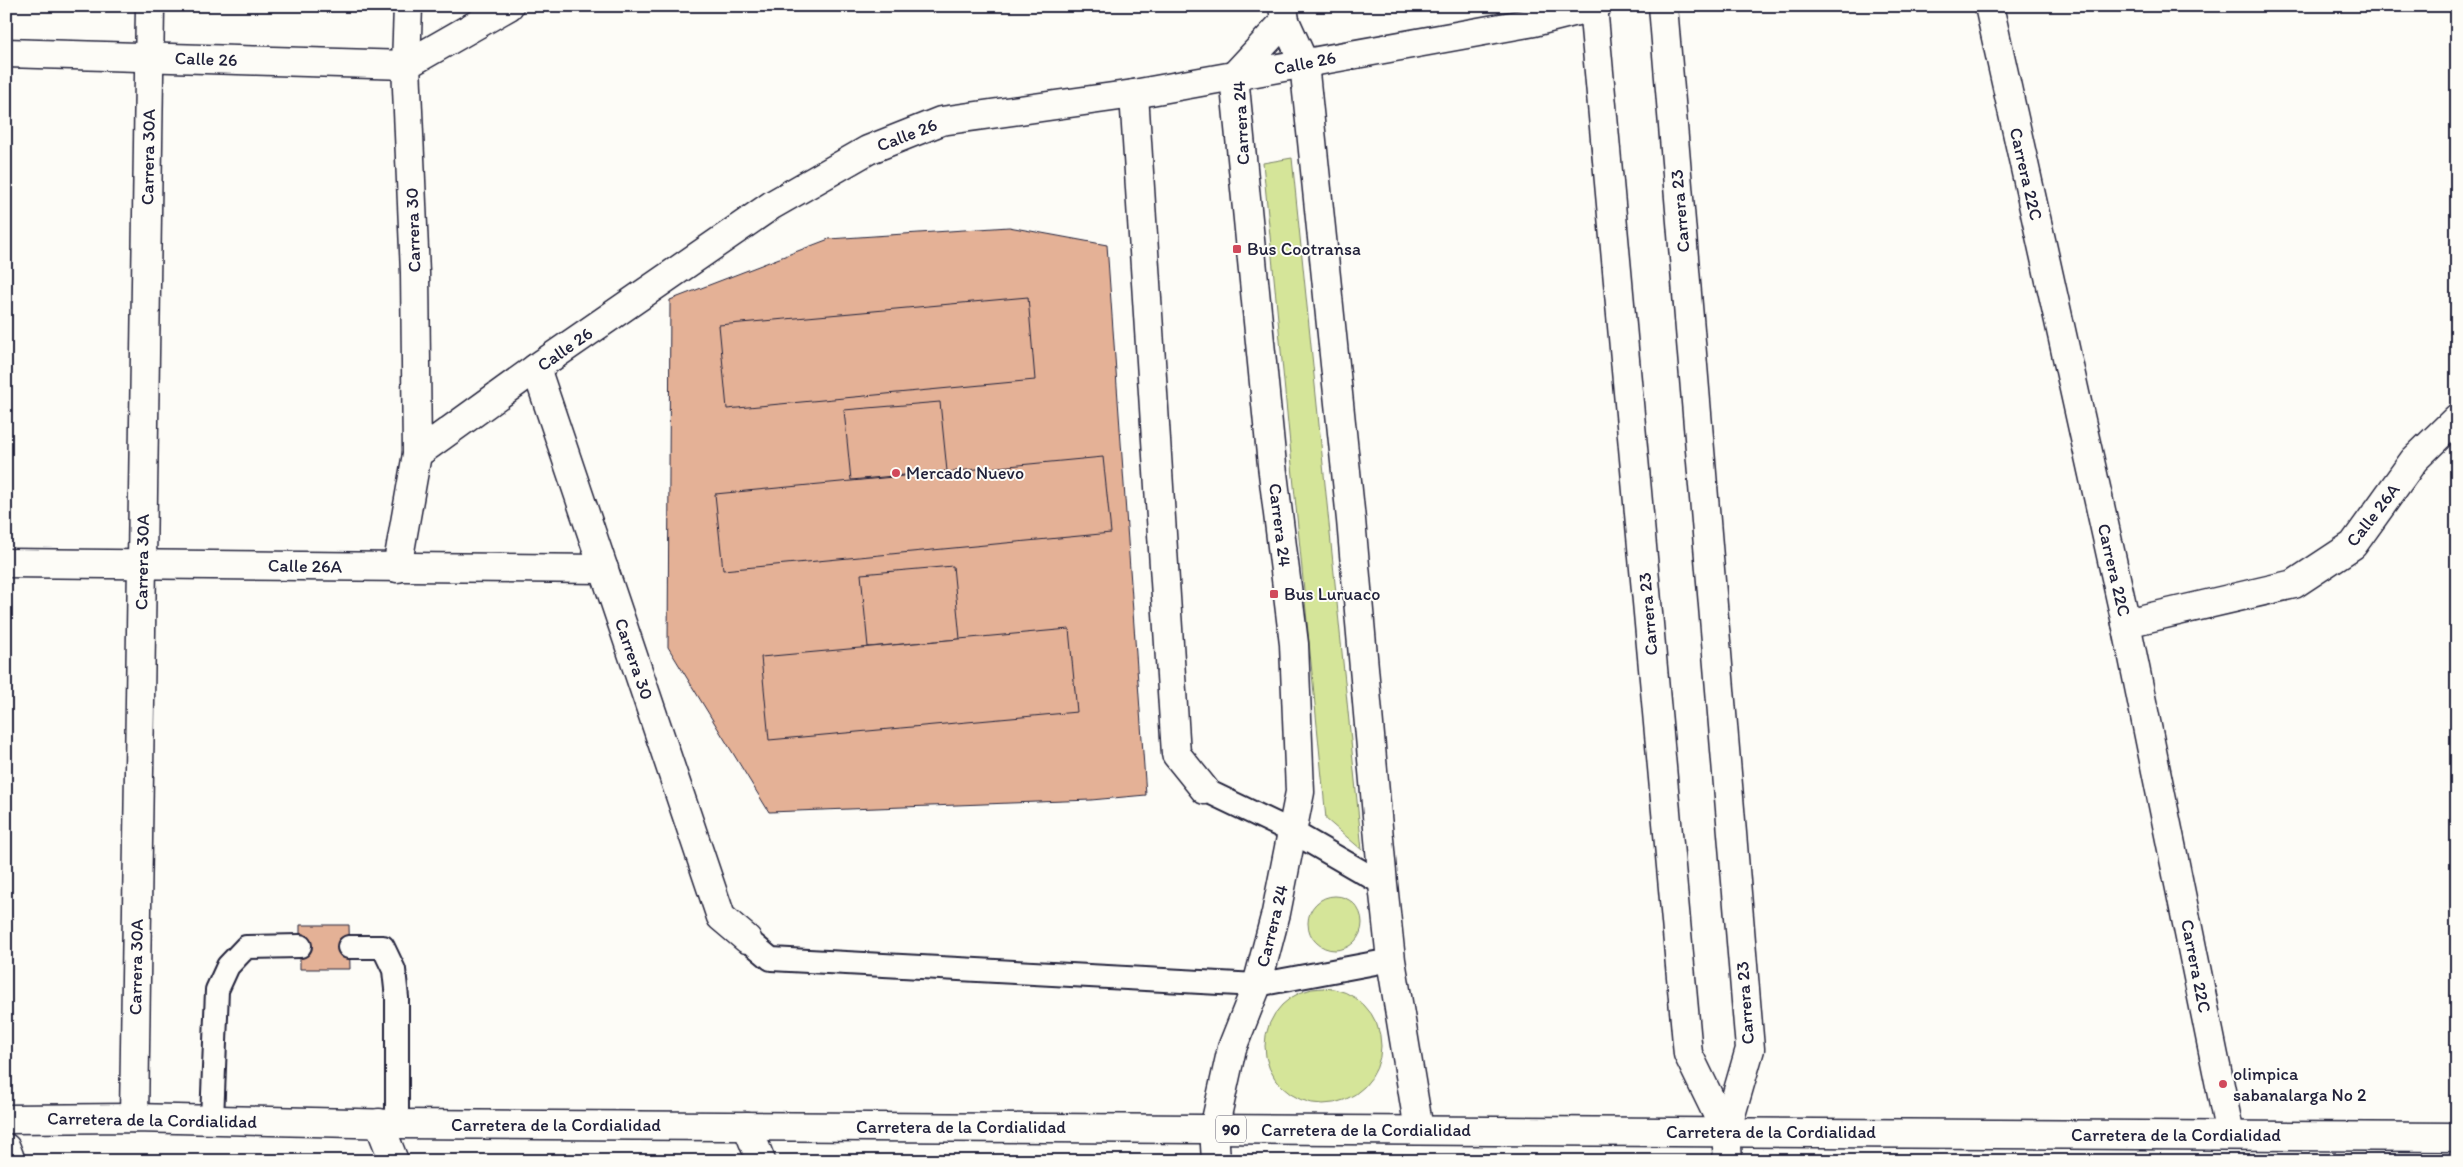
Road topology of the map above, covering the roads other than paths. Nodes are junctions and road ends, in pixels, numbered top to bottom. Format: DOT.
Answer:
graph roads {
  1 [pos="150,6"];
  2 [pos="408,6"];
  3 [pos="509,6"];
  4 [pos="1662,6"];
  5 [pos="1989,6"];
  6 [pos="1594,7"];
  7 [pos="1284,14"];
  8 [pos="6,53"];
  9 [pos="149,57"];
  10 [pos="1304,63"];
  11 [pos="406,65"];
  12 [pos="1234,76"];
  13 [pos="1134,94"];
  14 [pos="536,368"];
  15 [pos="2457,418"];
  16 [pos="417,454"];
  17 [pos="6,562"];
  18 [pos="142,564"];
  19 [pos="396,568"];
  20 [pos="604,569"];
  21 [pos="2126,623"];
  22 [pos="1204,790"];
  23 [pos="1293,832"];
  24 [pos="1383,884"];
  25 [pos="747,939"];
  26 [pos="300,946"];
  27 [pos="350,947"];
  28 [pos="1391,960"];
  29 [pos="1257,984"];
  30 [pos="134,1118"];
  31 [pos="6,1119"];
  32 [pos="212,1120"];
  33 [pos="388,1124"];
  34 [pos="747,1126"];
  35 [pos="1214,1129"];
  36 [pos="1418,1130"];
  37 [pos="1726,1132"];
  38 [pos="2230,1135"];
  39 [pos="2457,1137"];
  40 [pos="6,1148"];
  41 [pos="11,1161"];
  42 [pos="394,1161"];
  43 [pos="761,1161"];
  44 [pos="1216,1161"];
  45 [pos="1728,1161"];
  1 -- 9 [label="main road, Carrera 30A"];
  2 -- 11 [label="main road, Carrera 30"];
  3 -- 11 [label="main road"];
  4 -- 37 [label="main road, Carrera 23"];
  5 -- 21 [label="main road, Carrera 22C"];
  6 -- 10 [label="main road, Calle 26"];
  6 -- 37 [label="main road, Carrera 23"];
  7 -- 10 [label="main road, Carrera 24"];
  7 -- 12 [label="main road, Carrera 24"];
  8 -- 9 [label="main road, Calle 26"];
  9 -- 11 [label="main road, Calle 26"];
  9 -- 18 [label="main road, Carrera 30A"];
  10 -- 12 [label="main road, Calle 26"];
  10 -- 24 [label="main road, Carrera 24"];
  11 -- 16 [label="main road, Carrera 30"];
  12 -- 13 [label="main road, Calle 26"];
  12 -- 23 [label="main road, Carrera 24"];
  13 -- 14 [label="main road, Calle 26"];
  13 -- 22 [label="main road"];
  14 -- 16 [label="main road, Calle 26"];
  14 -- 20 [label="main road, Carrera 30"];
  15 -- 21 [label="main road, Calle 26A"];
  16 -- 19 [label="main road"];
  17 -- 18 [label="main road, Calle 26A"];
  18 -- 19 [label="main road, Calle 26A"];
  18 -- 30 [label="main road, Carrera 30A"];
  19 -- 20 [label="main road, Calle 26A"];
  20 -- 25 [label="main road, Carrera 30"];
  21 -- 38 [label="main road, Carrera 22C"];
  22 -- 23 [label="lane"];
  23 -- 24 [label="lane"];
  23 -- 29 [label="main road, Carrera 24"];
  24 -- 28 [label="main road, Carrera 24"];
  25 -- 29 [label="lane"];
  26 -- 32 [label="lane"];
  27 -- 33 [label="lane"];
  28 -- 29 [label="lane"];
  28 -- 36 [label="main road, Carrera 24"];
  29 -- 35 [label="main road, Carrera 24"];
  30 -- 31 [label="main road, Carretera de la Cordialidad / 90"];
  30 -- 32 [label="main road, Carretera de la Cordialidad / 90"];
  32 -- 33 [label="main road, Carretera de la Cordialidad / 90"];
  33 -- 34 [label="main road, Carretera de la Cordialidad / 90"];
  33 -- 42 [label="main road"];
  34 -- 35 [label="main road, Carretera de la Cordialidad / 90"];
  34 -- 43 [label="main road"];
  35 -- 36 [label="main road, Carretera de la Cordialidad / 90"];
  35 -- 44 [label="main road, Carrera 24"];
  36 -- 37 [label="main road, Carretera de la Cordialidad / 90"];
  37 -- 38 [label="main road, Carretera de la Cordialidad / 90"];
  37 -- 45 [label="main road"];
  38 -- 39 [label="main road, Carretera de la Cordialidad / 90"];
  40 -- 41 [label="main road"];
}
